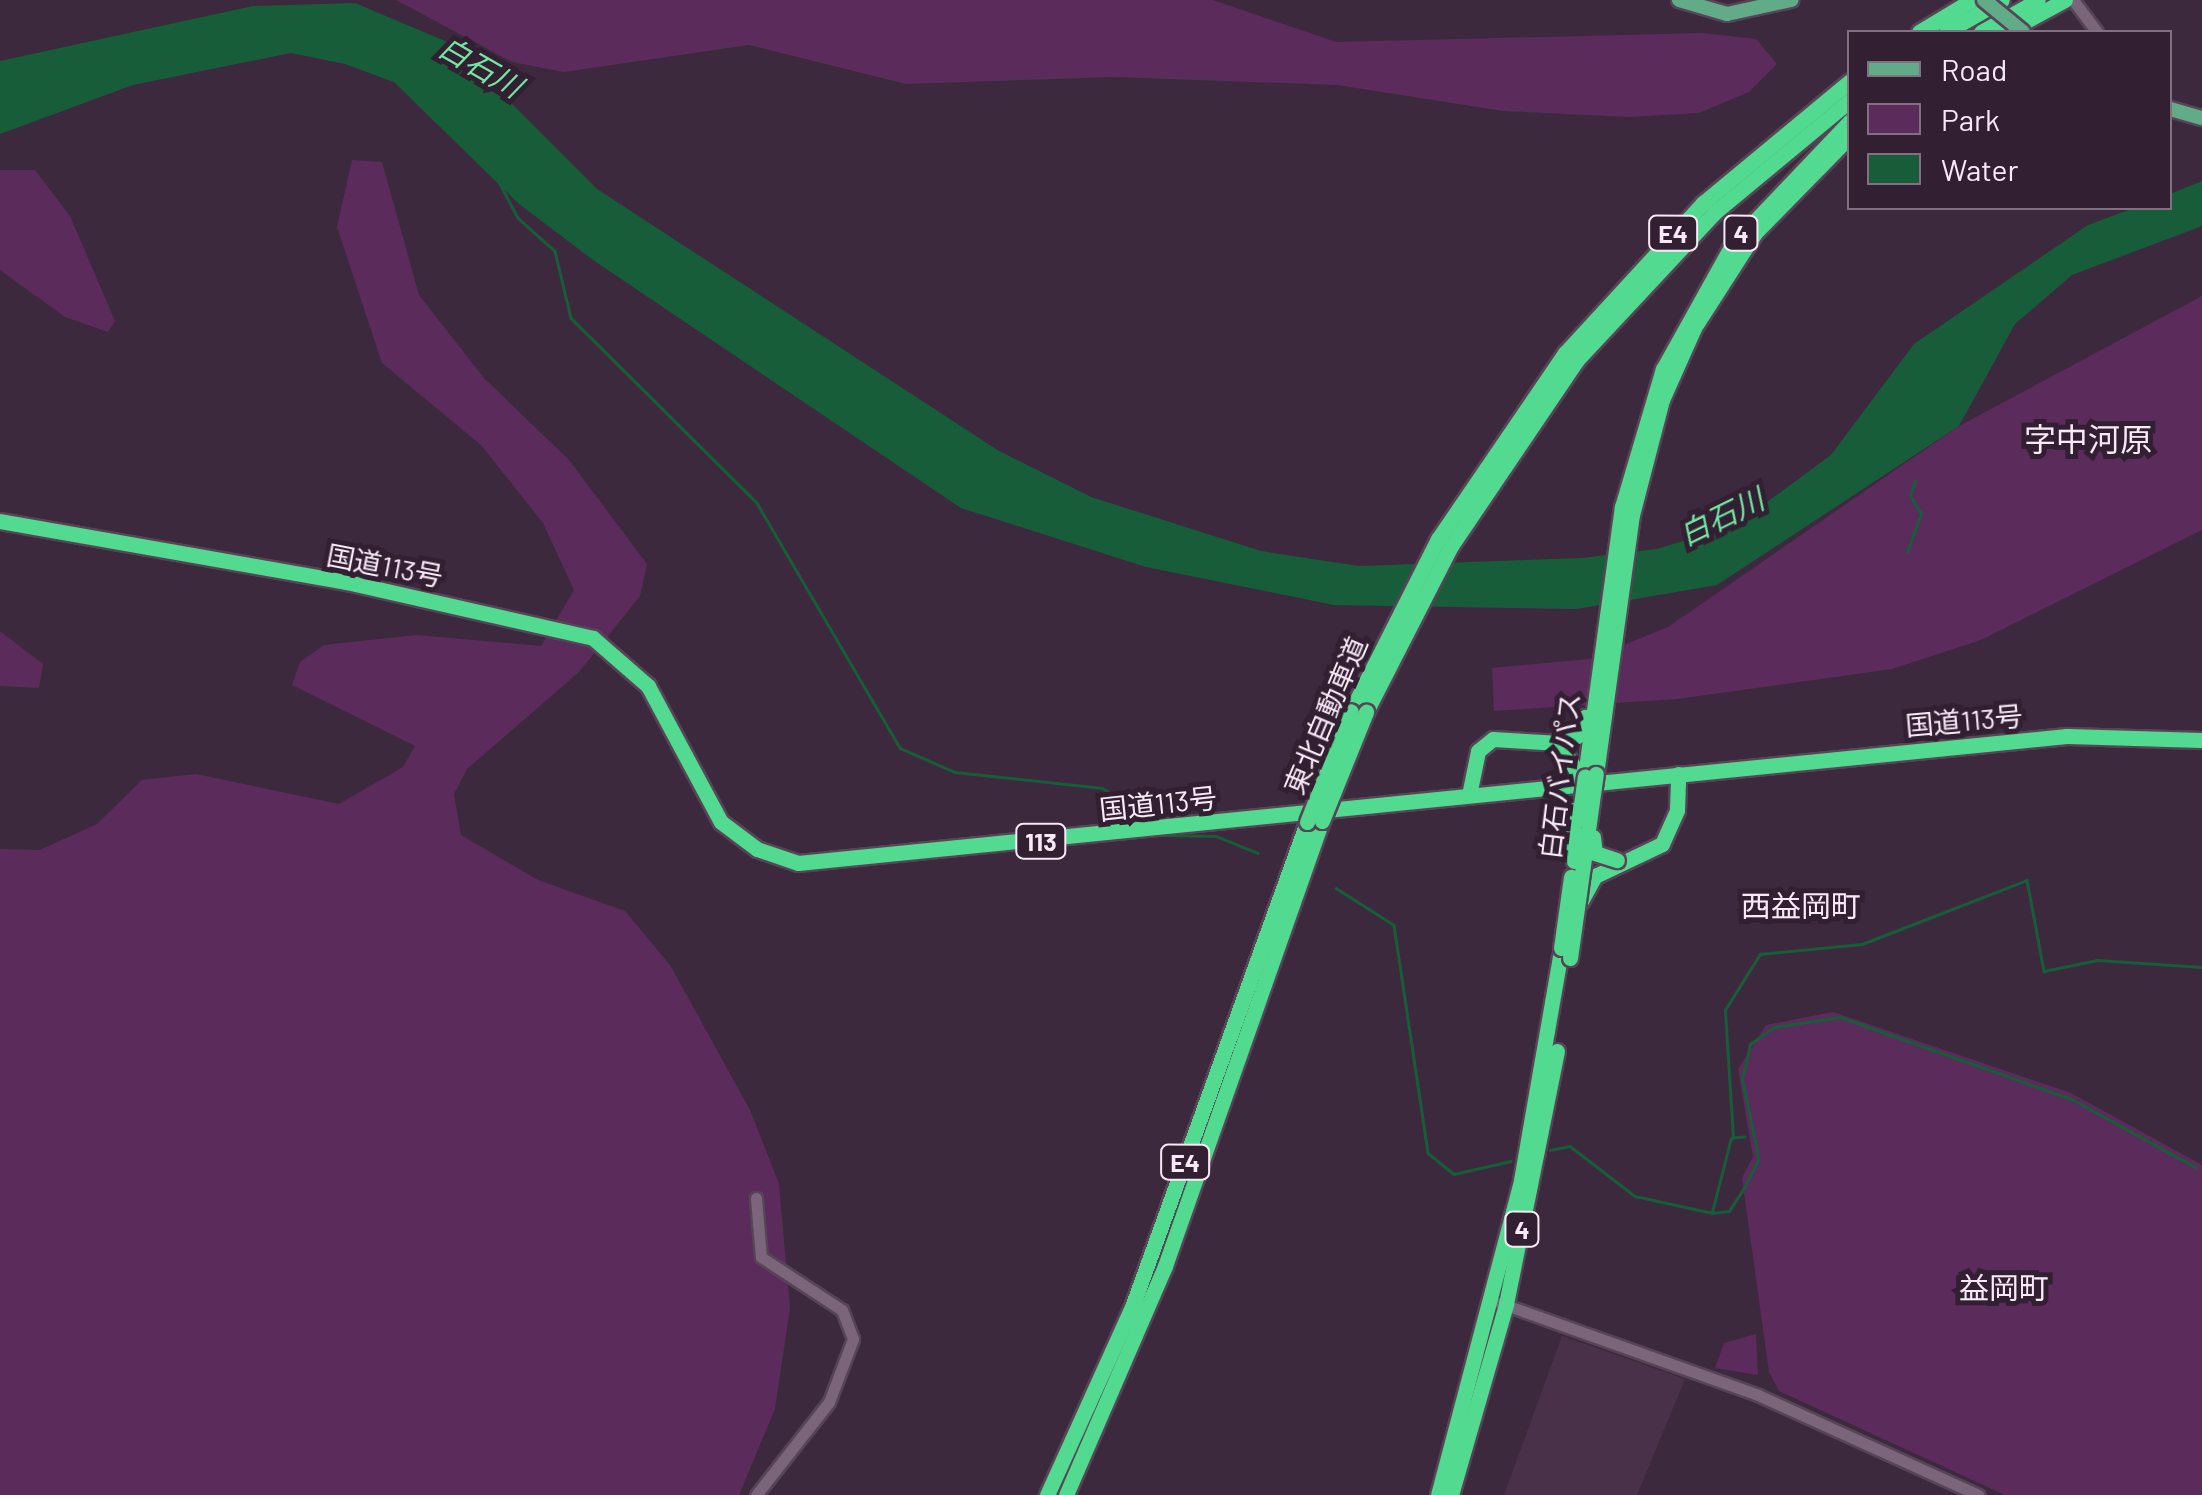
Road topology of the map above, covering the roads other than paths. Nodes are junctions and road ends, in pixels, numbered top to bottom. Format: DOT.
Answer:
graph roads {
  1 [pos="1679,0"];
  2 [pos="1791,0"];
  3 [pos="1972,0"];
  4 [pos="1984,0"];
  5 [pos="2002,0"];
  6 [pos="2038,0"];
  7 [pos="2065,0"];
  8 [pos="2074,0"];
  9 [pos="1922,30"];
  10 [pos="1950,30"];
  11 [pos="1985,30"];
  12 [pos="2010,30"];
  13 [pos="2022,30"];
  14 [pos="2096,30"];
  15 [pos="1847,84"];
  16 [pos="1847,103"];
  17 [pos="2172,110"];
  18 [pos="2202,118"];
  19 [pos="1847,124"];
  20 [pos="1847,139"];
  21 [pos="1670,368"];
  22 [pos="1530,411"];
  23 [pos="0,521"];
  24 [pos="1594,710"];
  25 [pos="2202,740"];
  26 [pos="1559,743"];
  27 [pos="1678,774"];
  28 [pos="1590,775"];
  29 [pos="1469,795"];
  30 [pos="1314,822"];
  31 [pos="1623,861"];
  32 [pos="1578,910"];
  33 [pos="1565,958"];
  34 [pos="756,1198"];
  35 [pos="1499,1302"];
  36 [pos="756,1495"];
  37 [pos="1047,1495"];
  38 [pos="1066,1495"];
  39 [pos="1438,1495"];
  40 [pos="1452,1495"];
  41 [pos="1978,1495"];
  1 -- 2 [label="main road"];
  3 -- 9 [label="highway"];
  4 -- 13 [label="main road, bridge"];
  5 -- 10 [label="highway"];
  6 -- 11 [label="highway"];
  7 -- 12 [label="highway"];
  8 -- 14 [label="street"];
  15 -- 22 [label="highway, 東北自動車道 / E4"];
  16 -- 22 [label="highway, 東北自動車道 / E4"];
  17 -- 18 [label="main road"];
  19 -- 21 [label="highway, 白石バイパス / 4"];
  20 -- 21 [label="highway, 白石バイパス / 4"];
  21 -- 24 [label="highway, 白石バイパス / 4"];
  21 -- 24 [label="highway, 白石バイパス / 4"];
  22 -- 30 [label="highway, 東北自動車道 / E4, bridge"];
  23 -- 29 [label="highway, 国道113号 / 113"];
  24 -- 26 [label="highway"];
  24 -- 28 [label="highway, 白石バイパス / 4"];
  24 -- 28 [label="highway, 白石バイパス / 4"];
  25 -- 27 [label="highway, 国道113号 / 113"];
  26 -- 28 [label="highway"];
  26 -- 29 [label="highway"];
  27 -- 29 [label="highway, 国道113号 / 113"];
  27 -- 31 [label="highway"];
  28 -- 31 [label="highway, bridge"];
  28 -- 32 [label="highway, 白石バイパス / 4, bridge"];
  28 -- 33 [label="highway, 白石バイパス / 4, bridge"];
  30 -- 37 [label="highway, 東北自動車道 / E4"];
  30 -- 38 [label="highway, 東北自動車道 / E4"];
  31 -- 32 [label="highway"];
  32 -- 33 [label="highway, 白石バイパス / 4, bridge"];
  33 -- 35 [label="highway, 白石バイパス / 4"];
  34 -- 36 [label="street"];
  35 -- 39 [label="highway, 白石バイパス / 4"];
  35 -- 40 [label="highway, 白石バイパス / 4"];
  35 -- 41 [label="street"];
}
